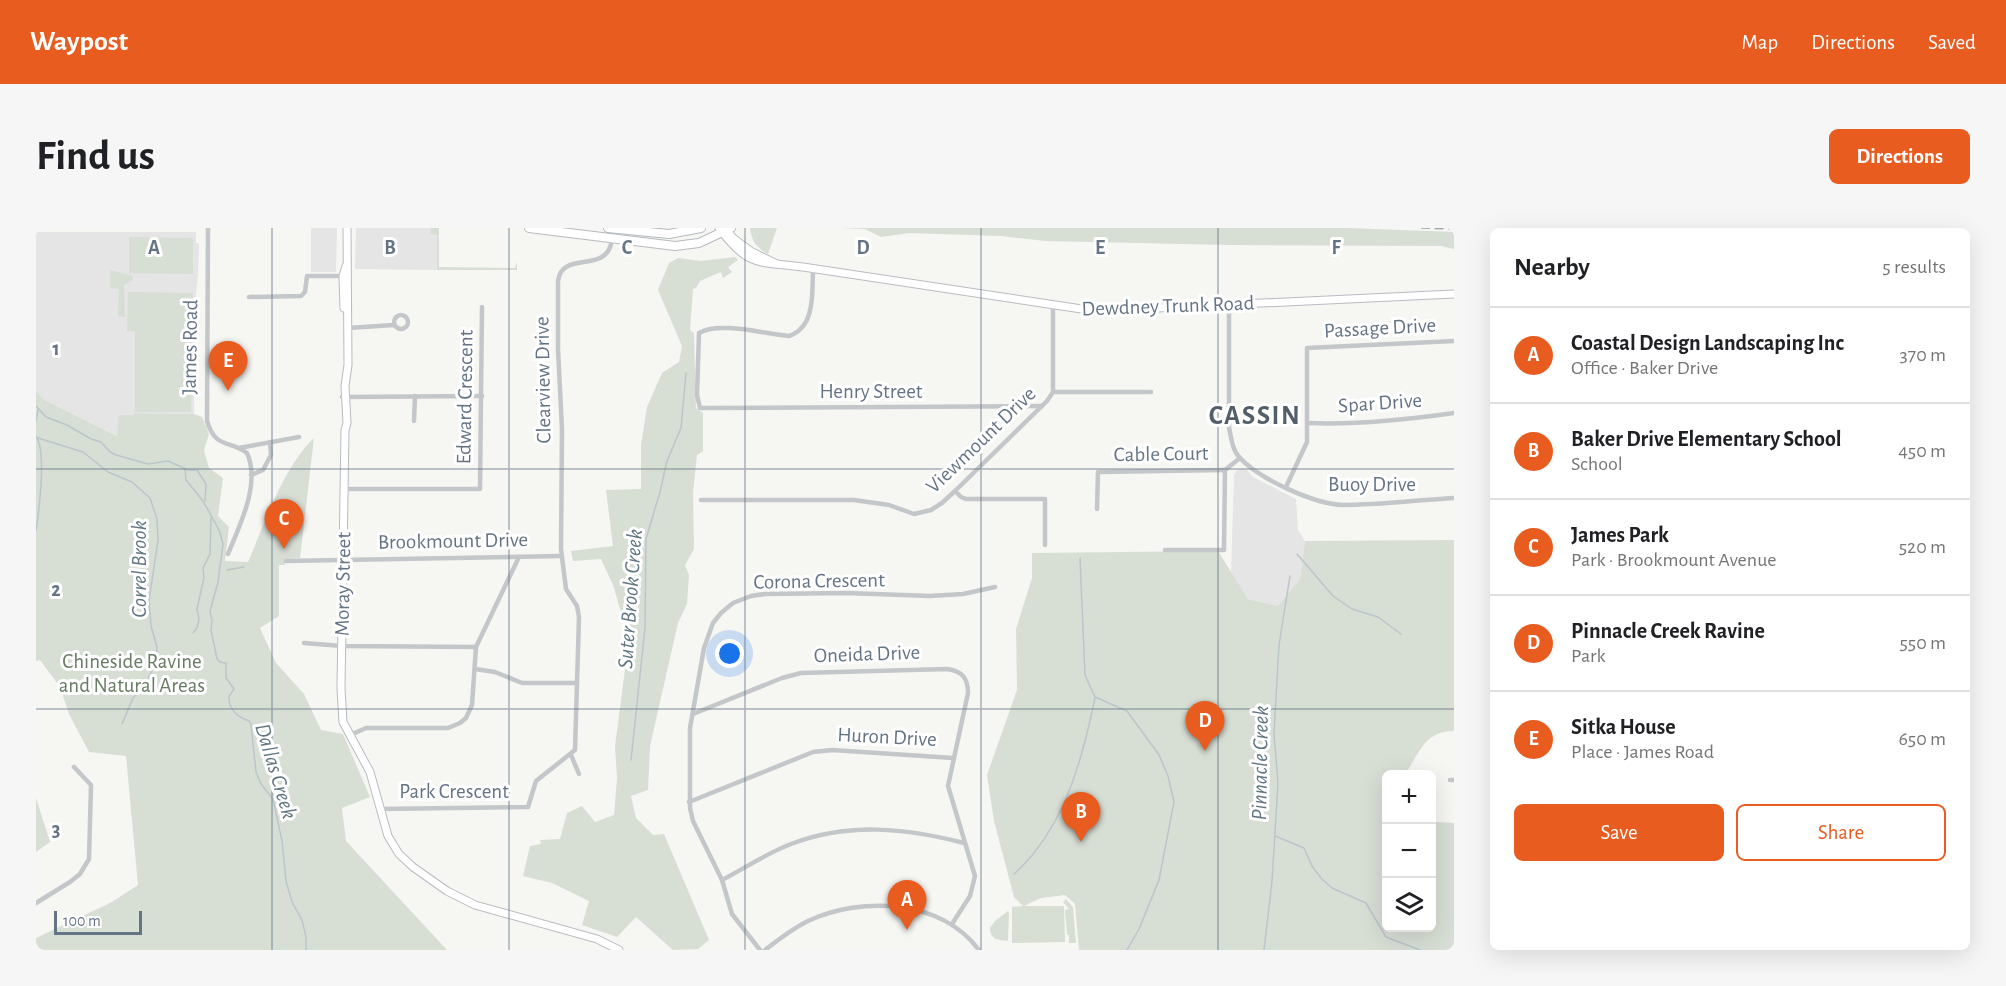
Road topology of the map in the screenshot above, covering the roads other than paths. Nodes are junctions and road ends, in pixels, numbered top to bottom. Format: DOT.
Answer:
graph roads {
  1 [pos="208,228"];
  2 [pos="347,228"];
  3 [pos="529,228"];
  4 [pos="608,228"];
  5 [pos="701,228"];
  6 [pos="726,229"];
  7 [pos="612,239"];
  8 [pos="813,268"];
  9 [pos="346,276"];
  10 [pos="1454,294"];
  11 [pos="249,297"];
  12 [pos="1053,305"];
  13 [pos="1229,305"];
  14 [pos="482,307"];
  15 [pos="394,325"];
  16 [pos="347,328"];
  17 [pos="1454,341"];
  18 [pos="1053,392"];
  19 [pos="1151,392"];
  20 [pos="415,396"];
  21 [pos="482,396"];
  22 [pos="344,397"];
  23 [pos="1041,406"];
  24 [pos="1454,413"];
  25 [pos="414,421"];
  26 [pos="1308,423"];
  27 [pos="299,437"];
  28 [pos="270,442"];
  29 [pos="239,448"];
  30 [pos="1240,458"];
  31 [pos="1225,470"];
  32 [pos="251,475"];
  33 [pos="1286,487"];
  34 [pos="345,489"];
  35 [pos="955,491"];
  36 [pos="1454,498"];
  37 [pos="701,500"];
  38 [pos="1097,509"];
  39 [pos="1045,545"];
  40 [pos="1165,550"];
  41 [pos="228,554"];
  42 [pos="562,556"];
  43 [pos="519,557"];
  44 [pos="344,559"];
  45 [pos="286,561"];
  46 [pos="995,587"];
  47 [pos="304,643"];
  48 [pos="342,646"];
  49 [pos="476,647"];
  50 [pos="475,669"];
  51 [pos="577,683"];
  52 [pos="693,714"];
  53 [pos="350,735"];
  54 [pos="571,755"];
  55 [pos="953,758"];
  56 [pos="74,767"];
  57 [pos="579,774"];
  58 [pos="689,802"];
  59 [pos="380,809"];
  60 [pos="964,843"];
  61 [pos="722,880"];
  62 [pos="36,903"];
  63 [pos="952,924"];
  64 [pos="619,950"];
  65 [pos="760,950"];
  66 [pos="765,950"];
  67 [pos="978,950"];
  1 -- 29 [label="street, James Road"];
  2 -- 9 [label="street, Moray Street"];
  3 -- 7 [label="main road"];
  4 -- 5 [label="main road"];
  6 -- 7 [label="main road"];
  6 -- 8 [label="street, Dewdney Trunk Road"];
  7 -- 42 [label="street, Clearview Drive"];
  8 -- 12 [label="street, Dewdney Trunk Road"];
  8 -- 23 [label="street, Henry Street"];
  9 -- 11 [label="street"];
  9 -- 16 [label="street, Moray Street"];
  10 -- 13 [label="street, Dewdney Trunk Road"];
  12 -- 13 [label="street, Dewdney Trunk Road"];
  12 -- 18 [label="street, Viewmount Drive"];
  13 -- 30 [label="street"];
  14 -- 21 [label="street, Edward Crescent"];
  15 -- 16 [label="street"];
  16 -- 22 [label="street, Moray Street"];
  17 -- 26 [label="street, Passage Drive"];
  18 -- 19 [label="street"];
  18 -- 23 [label="street, Viewmount Drive"];
  20 -- 21 [label="street"];
  20 -- 22 [label="street"];
  20 -- 25 [label="street"];
  21 -- 34 [label="street, Edward Crescent"];
  22 -- 34 [label="street, Moray Street"];
  23 -- 35 [label="street, Viewmount Drive"];
  24 -- 26 [label="street, Spar Drive"];
  26 -- 33 [label="street, Passage Drive"];
  27 -- 28 [label="street"];
  28 -- 29 [label="street"];
  28 -- 32 [label="street"];
  29 -- 32 [label="street"];
  30 -- 31 [label="street"];
  30 -- 33 [label="street, Buoy Drive"];
  31 -- 38 [label="street, Cable Court"];
  31 -- 40 [label="street"];
  32 -- 41 [label="street"];
  33 -- 36 [label="street, Buoy Drive"];
  34 -- 44 [label="street, Moray Street"];
  35 -- 37 [label="street, Viewmount Drive"];
  35 -- 39 [label="street"];
  42 -- 43 [label="street, Brookmount Drive"];
  42 -- 51 [label="street"];
  43 -- 44 [label="street, Brookmount Drive"];
  43 -- 49 [label="street"];
  44 -- 45 [label="street, Brookmount Drive"];
  44 -- 48 [label="street, Moray Street"];
  46 -- 52 [label="street, Corona Crescent"];
  47 -- 48 [label="street"];
  48 -- 49 [label="street"];
  48 -- 53 [label="street, Moray Street"];
  49 -- 50 [label="street"];
  50 -- 51 [label="street"];
  50 -- 53 [label="street"];
  51 -- 54 [label="street"];
  52 -- 55 [label="street, Oneida Drive"];
  52 -- 58 [label="street, Corona Crescent"];
  53 -- 59 [label="street, Moray Street"];
  54 -- 57 [label="street"];
  54 -- 59 [label="street, Park Crescent"];
  55 -- 58 [label="street, Huron Drive"];
  55 -- 60 [label="street, Huron Drive"];
  56 -- 62 [label="street"];
  58 -- 61 [label="street, Corona Crescent"];
  59 -- 64 [label="street, Moray Street"];
  60 -- 61 [label="street"];
  60 -- 63 [label="street, Huron Drive"];
  61 -- 65 [label="street, Corona Crescent"];
  63 -- 66 [label="street"];
  63 -- 67 [label="street"];
}
